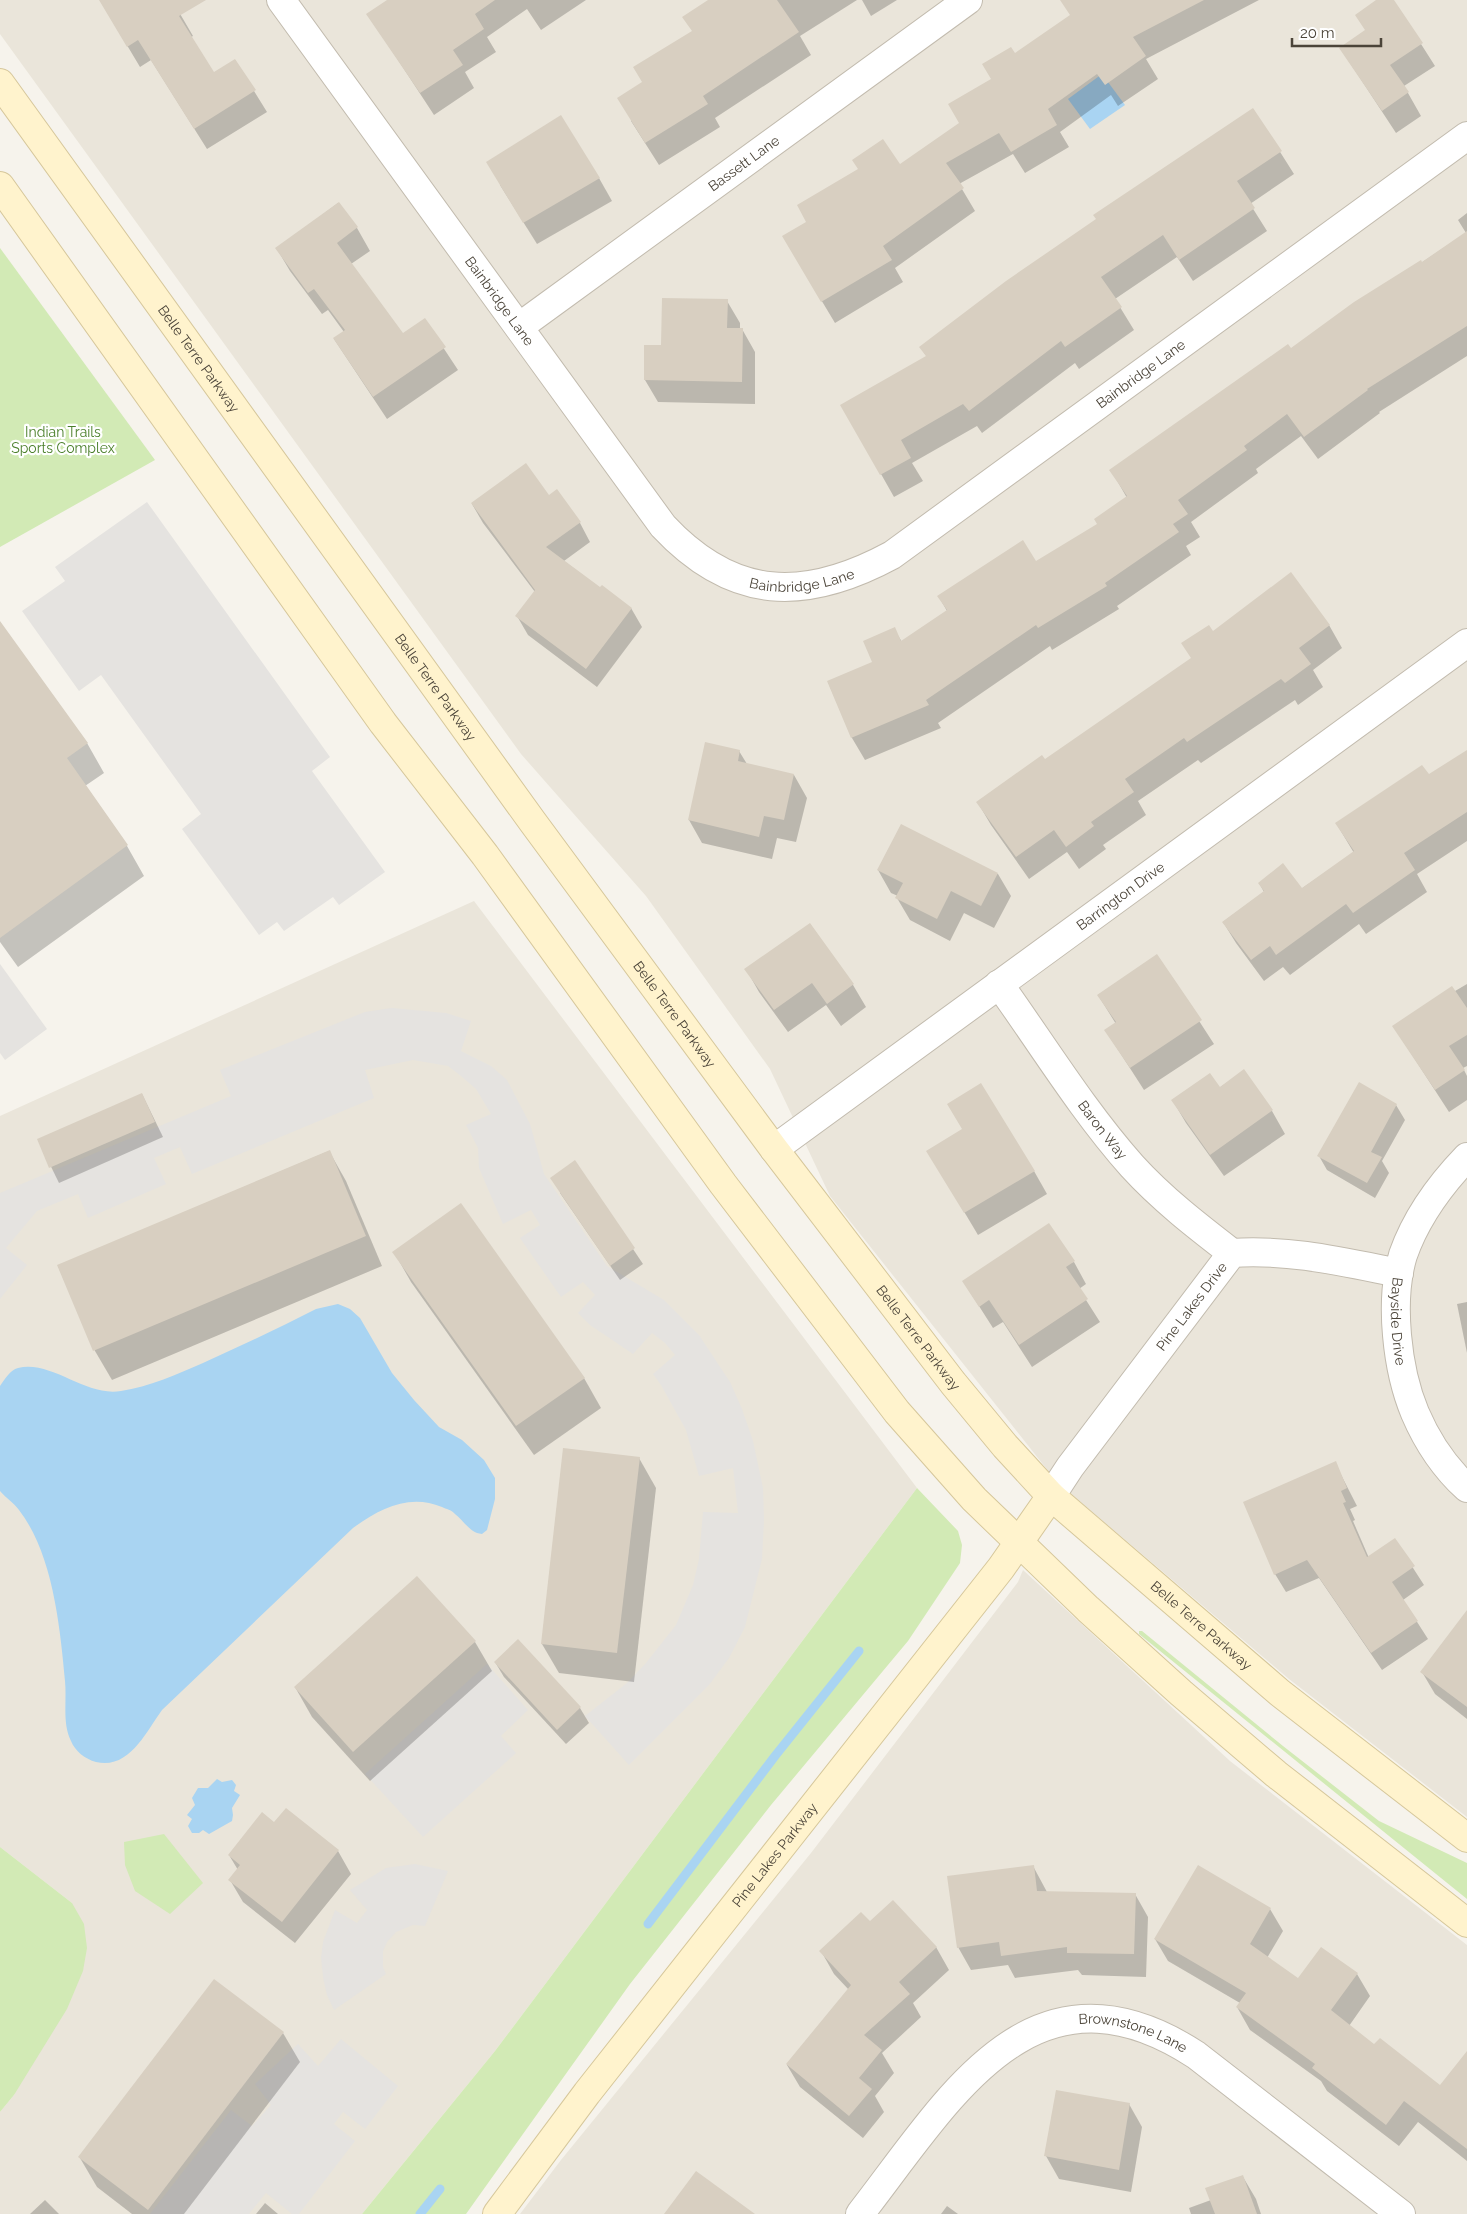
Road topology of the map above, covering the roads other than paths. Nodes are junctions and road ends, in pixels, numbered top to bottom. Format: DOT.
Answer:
graph roads {
  1 [pos="283,0"];
  2 [pos="968,0"];
  3 [pos="0,84"];
  4 [pos="1467,136"];
  5 [pos="0,186"];
  6 [pos="519,327"];
  7 [pos="1467,643"];
  8 [pos="999,984"];
  9 [pos="774,1149"];
  10 [pos="1467,1156"];
  11 [pos="1232,1253"];
  12 [pos="1399,1273"];
  13 [pos="1467,1488"];
  14 [pos="1051,1496"];
  15 [pos="1019,1543"];
  16 [pos="1467,1838"];
  17 [pos="1467,1923"];
  18 [pos="1386,2209"];
  19 [pos="497,2214"];
  20 [pos="860,2214"];
  1 -- 6 [label="street, Bainbridge Lane"];
  2 -- 6 [label="street, Bassett Lane"];
  3 -- 9 [label="main road, Belle Terre Parkway"];
  4 -- 6 [label="street, Bainbridge Lane"];
  5 -- 15 [label="main road"];
  7 -- 8 [label="street, Barrington Drive"];
  8 -- 9 [label="street, Barrington Drive"];
  8 -- 11 [label="street, Baron Way"];
  9 -- 14 [label="main road, Belle Terre Parkway"];
  10 -- 12 [label="street, Bayside Drive"];
  11 -- 12 [label="street, Pine Lakes Drive"];
  11 -- 14 [label="street, Pine Lakes Drive"];
  12 -- 13 [label="street, Bayside Drive"];
  14 -- 15 [label="main road, Pine Lakes Parkway"];
  14 -- 16 [label="main road, Belle Terre Parkway"];
  15 -- 17 [label="main road"];
  15 -- 19 [label="main road, Pine Lakes Parkway"];
  18 -- 20 [label="street, Brownstone Lane"];
}
